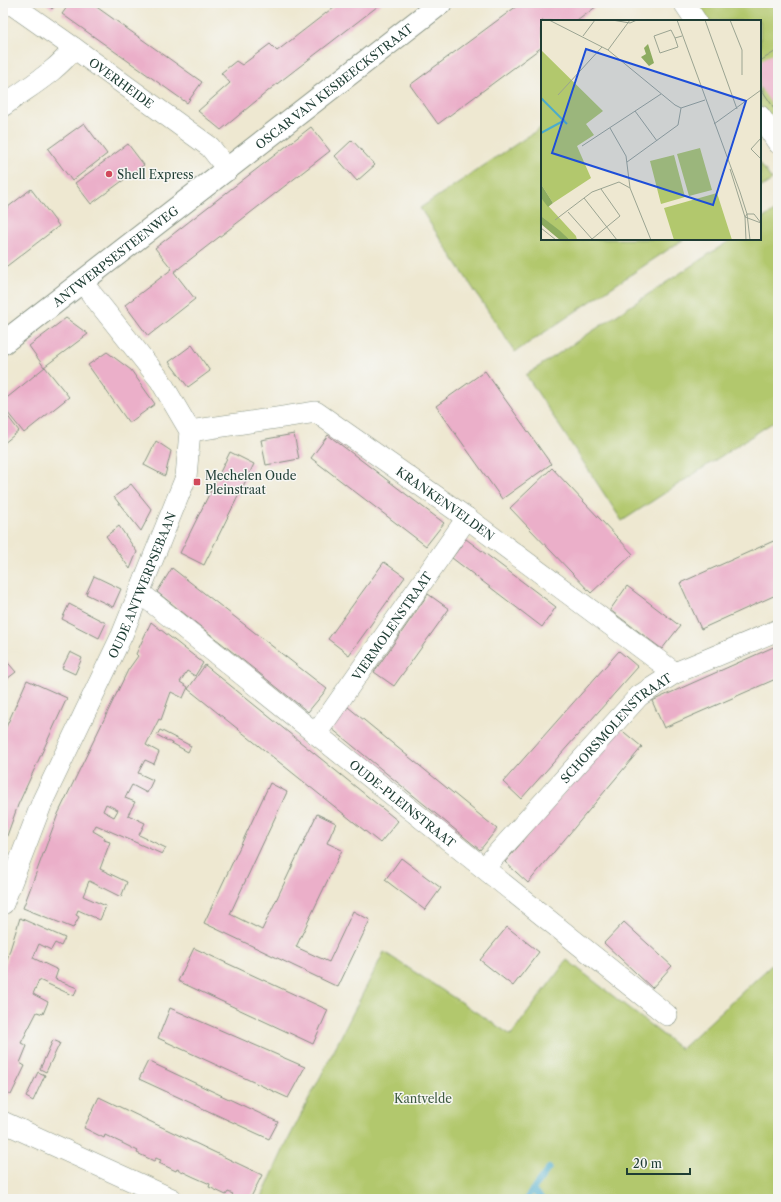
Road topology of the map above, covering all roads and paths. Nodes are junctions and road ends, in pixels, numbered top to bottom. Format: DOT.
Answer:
graph roads {
  1 [pos="10,3"];
  2 [pos="441,3"];
  3 [pos="684,3"];
  4 [pos="695,20"];
  5 [pos="74,48"];
  6 [pos="3,106"];
  7 [pos="761,118"];
  8 [pos="778,143"];
  9 [pos="228,170"];
  10 [pos="82,282"];
  11 [pos="3,343"];
  12 [pos="190,431"];
  13 [pos="467,518"];
  14 [pos="139,592"];
  15 [pos="778,630"];
  16 [pos="675,674"];
  17 [pos="316,734"];
  18 [pos="484,868"];
  19 [pos="3,904"];
  20 [pos="667,1015"];
  21 [pos="3,1122"];
  22 [pos="172,1199"];
  1 -- 5 [label="street, OVERHEIDE"];
  2 -- 9 [label="main road, OSCAR VAN KESBEECKSTRAAT"];
  3 -- 4 [label="street"];
  5 -- 6 [label="street"];
  5 -- 9 [label="street, OVERHEIDE"];
  7 -- 8 [label="street"];
  9 -- 10 [label="main road, ANTWERPSESTEENWEG"];
  10 -- 11 [label="main road, ANTWERPSESTEENWEG"];
  10 -- 12 [label="street"];
  12 -- 13 [label="street, KRANKENVELDEN"];
  12 -- 14 [label="street, OUDE ANTWERPSEBAAN"];
  13 -- 16 [label="street, KRANKENVELDEN"];
  13 -- 17 [label="street, VIERMOLENSTRAAT"];
  14 -- 17 [label="street, OUDE-PLEINSTRAAT"];
  14 -- 19 [label="street, OUDE ANTWERPSEBAAN"];
  15 -- 16 [label="street, SCHORSMOLENSTRAAT"];
  16 -- 18 [label="street, SCHORSMOLENSTRAAT"];
  17 -- 18 [label="street, OUDE-PLEINSTRAAT"];
  18 -- 20 [label="street, OUDE-PLEINSTRAAT"];
  21 -- 22 [label="street"];
}
